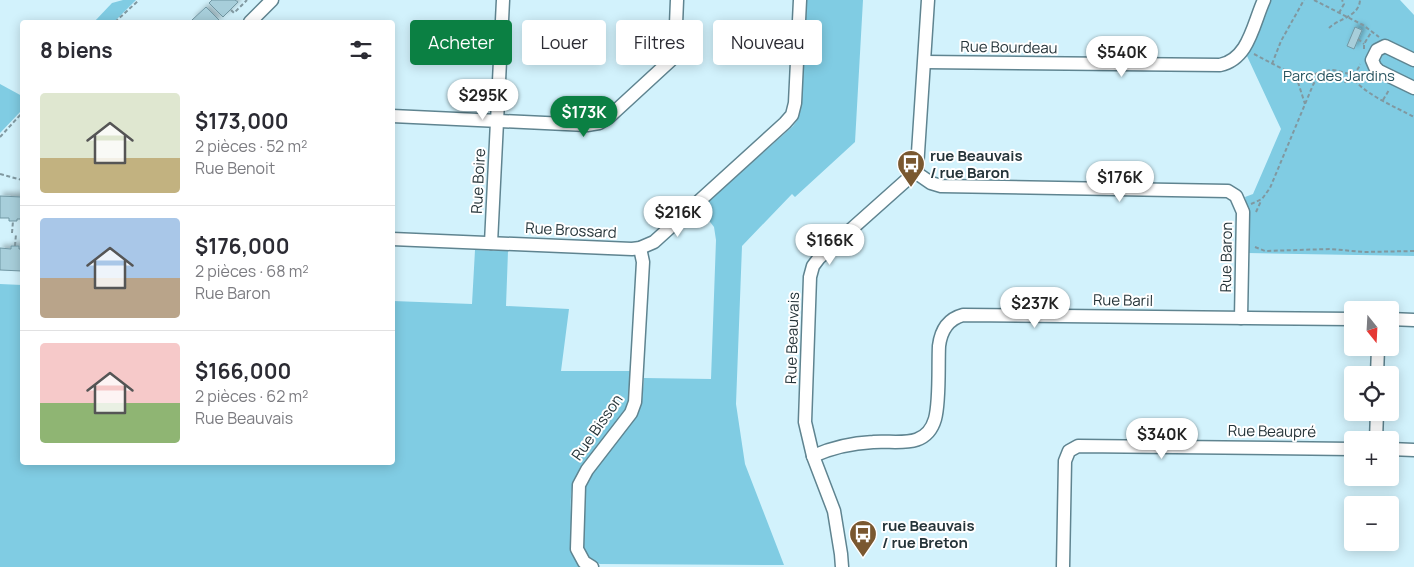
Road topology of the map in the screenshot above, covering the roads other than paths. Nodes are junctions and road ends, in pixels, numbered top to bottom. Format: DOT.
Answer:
graph roads {
  1 [pos="272,0"];
  2 [pos="503,0"];
  3 [pos="677,0"];
  4 [pos="800,0"];
  5 [pos="928,0"];
  6 [pos="1264,0"];
  7 [pos="252,20"];
  8 [pos="1414,60"];
  9 [pos="926,62"];
  10 [pos="1414,88"];
  11 [pos="395,116"];
  12 [pos="497,121"];
  13 [pos="915,172"];
  14 [pos="395,239"];
  15 [pos="491,243"];
  16 [pos="640,248"];
  17 [pos="1241,318"];
  18 [pos="1344,319"];
  19 [pos="1399,319"];
  20 [pos="1414,320"];
  21 [pos="1344,449"];
  22 [pos="1399,449"];
  23 [pos="1414,450"];
  24 [pos="813,456"];
  25 [pos="588,565"];
  26 [pos="842,567"];
  27 [pos="1063,567"];
  1 -- 7 [label="street"];
  2 -- 12 [label="street, Rue Boire"];
  3 -- 12 [label="street"];
  4 -- 16 [label="street"];
  5 -- 9 [label="street"];
  6 -- 9 [label="street, Rue Bourdeau"];
  8 -- 10 [label="street"];
  9 -- 13 [label="street"];
  11 -- 12 [label="street"];
  12 -- 15 [label="street, Rue Boire"];
  13 -- 17 [label="street, Rue Baron"];
  13 -- 24 [label="street, Rue Beauvais"];
  14 -- 15 [label="street, Rue Brossard"];
  15 -- 16 [label="street, Rue Brossard"];
  16 -- 25 [label="street, Rue Bisson"];
  17 -- 18 [label="street, Rue Baril"];
  17 -- 24 [label="street, Rue Baril"];
  19 -- 20 [label="street"];
  21 -- 27 [label="street, Rue Beaupré"];
  22 -- 23 [label="street"];
  24 -- 26 [label="street, Rue Beauvais"];
}
